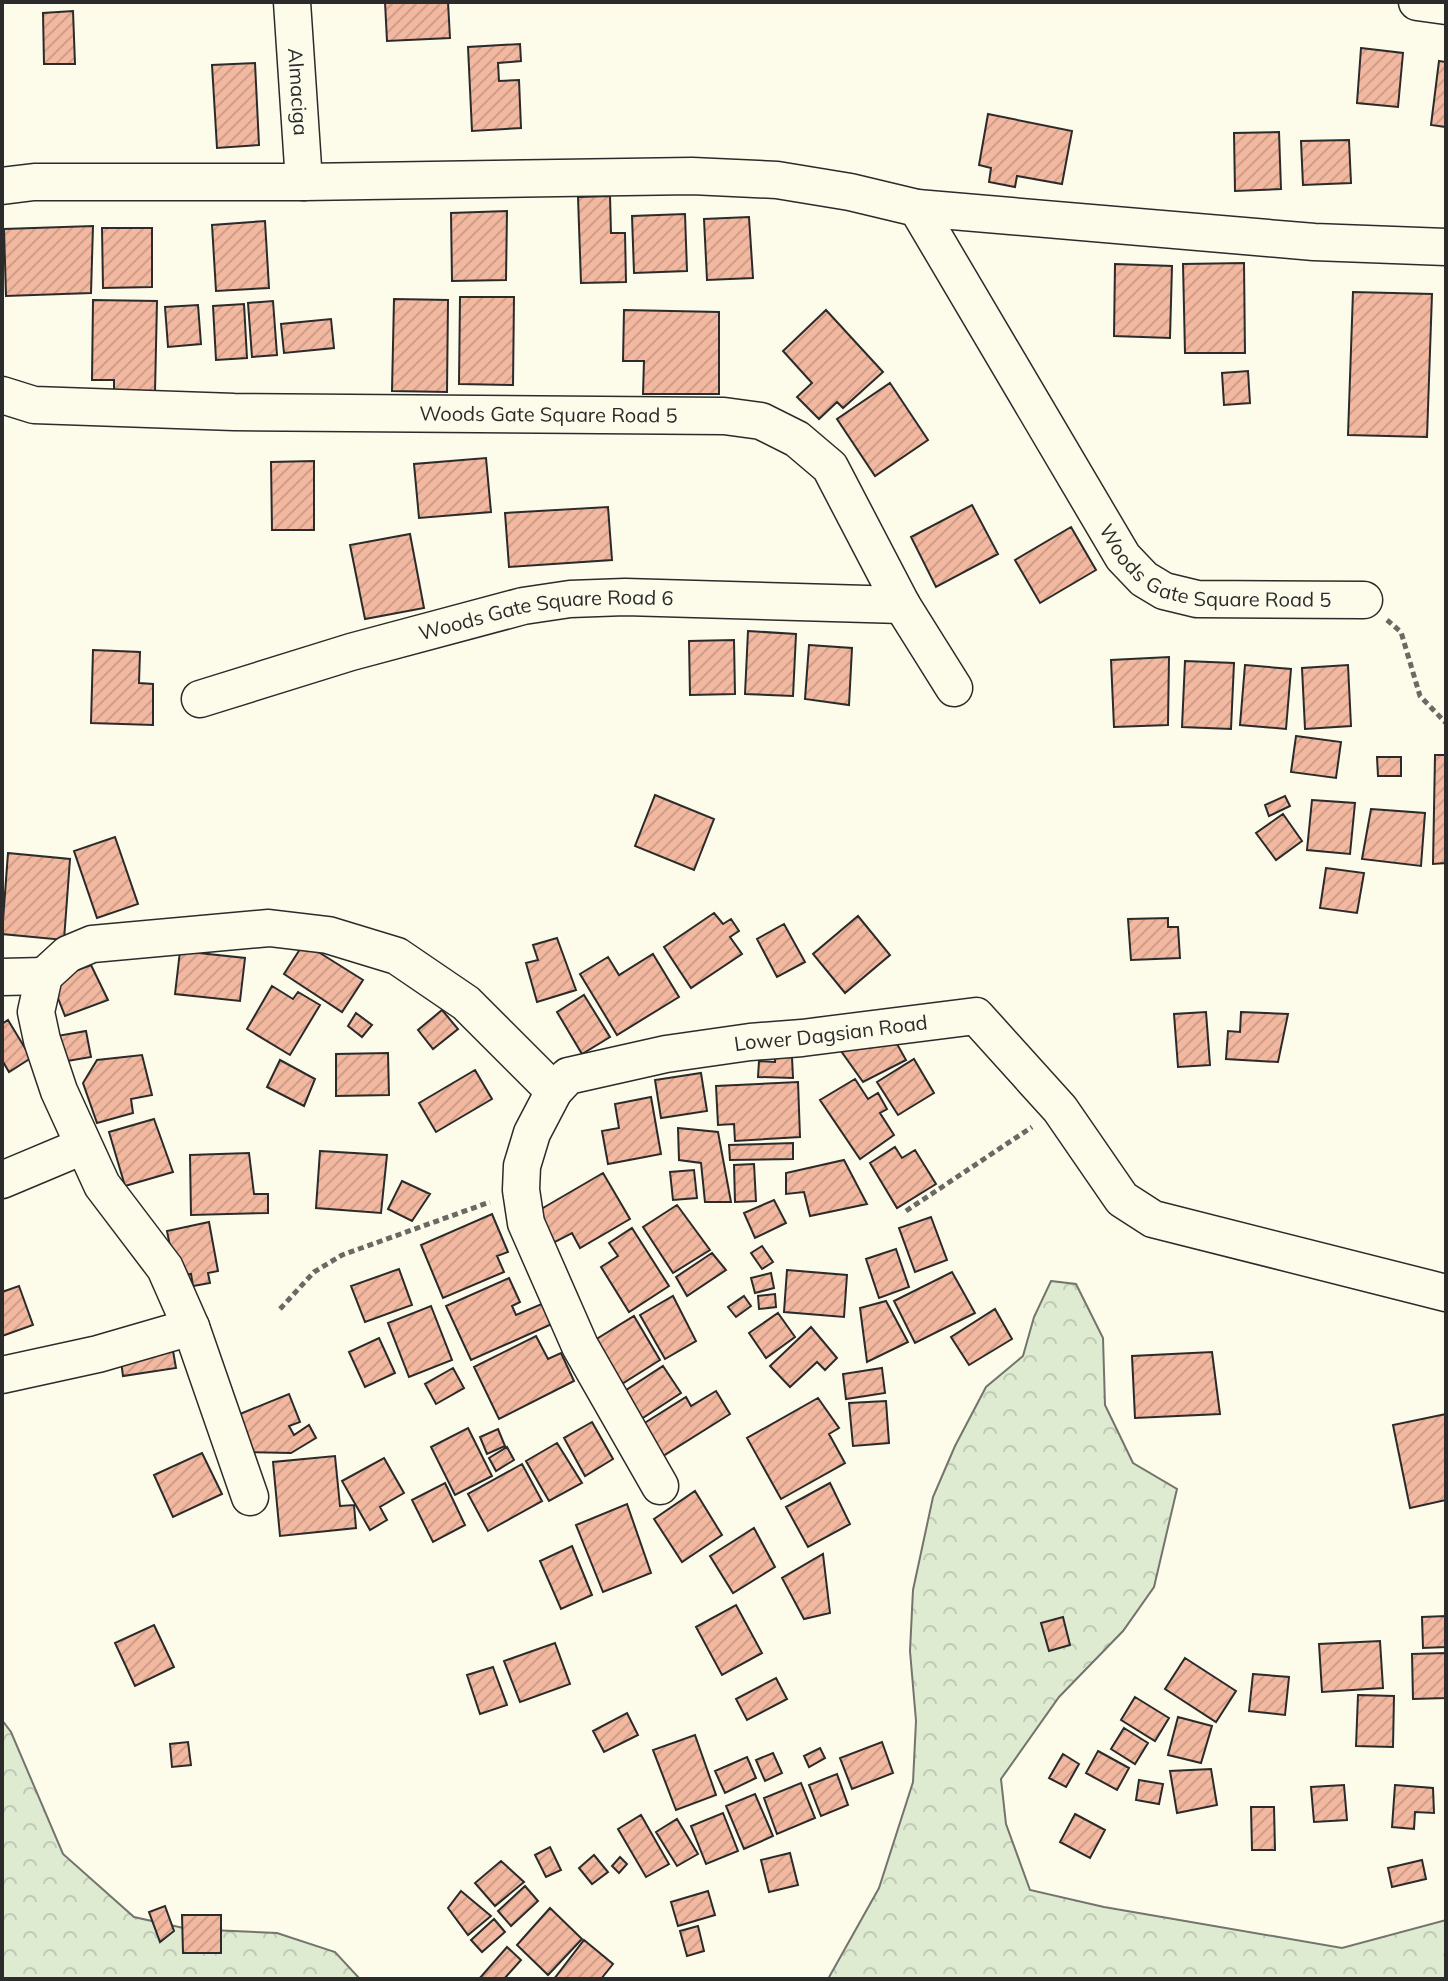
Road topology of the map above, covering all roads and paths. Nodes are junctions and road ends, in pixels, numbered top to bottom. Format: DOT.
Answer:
graph roads {
  1 [pos="292,2"];
  2 [pos="1417,2"];
  3 [pos="1446,6"];
  4 [pos="304,182"];
  5 [pos="2,186"];
  6 [pos="917,208"];
  7 [pos="1446,247"];
  8 [pos="2,395"];
  9 [pos="1364,600"];
  10 [pos="902,605"];
  11 [pos="954,688"];
  12 [pos="200,699"];
  13 [pos="1446,723"];
  14 [pos="44,976"];
  15 [pos="2,977"];
  16 [pos="554,1091"];
  17 [pos="1060,1109"];
  18 [pos="83,1146"];
  19 [pos="2,1180"];
  20 [pos="521,1190"];
  21 [pos="906,1211"];
  22 [pos="1446,1293"];
  23 [pos="280,1309"];
  24 [pos="191,1327"];
  25 [pos="2,1375"];
  26 [pos="660,1486"];
  27 [pos="250,1497"];
  1 -- 4 [label="street, Almaciga"];
  2 -- 3 [label="street"];
  4 -- 5 [label="street"];
  4 -- 6 [label="street"];
  6 -- 7 [label="street"];
  6 -- 9 [label="street, Woods Gate Square Road 5"];
  8 -- 10 [label="street, Woods Gate Square Road 5"];
  9 -- 13 [label="path"];
  10 -- 11 [label="street, Woods Gate Square Road 5"];
  10 -- 12 [label="street, Woods Gate Square Road 6"];
  14 -- 15 [label="street"];
  14 -- 16 [label="street"];
  14 -- 18 [label="street"];
  16 -- 17 [label="street, Lower Dagsian Road"];
  16 -- 20 [label="street"];
  17 -- 21 [label="path"];
  17 -- 22 [label="street, Lower Dagsian Road"];
  18 -- 19 [label="street"];
  18 -- 24 [label="street"];
  20 -- 23 [label="path"];
  20 -- 26 [label="street"];
  24 -- 25 [label="street"];
  24 -- 27 [label="street"];
}
